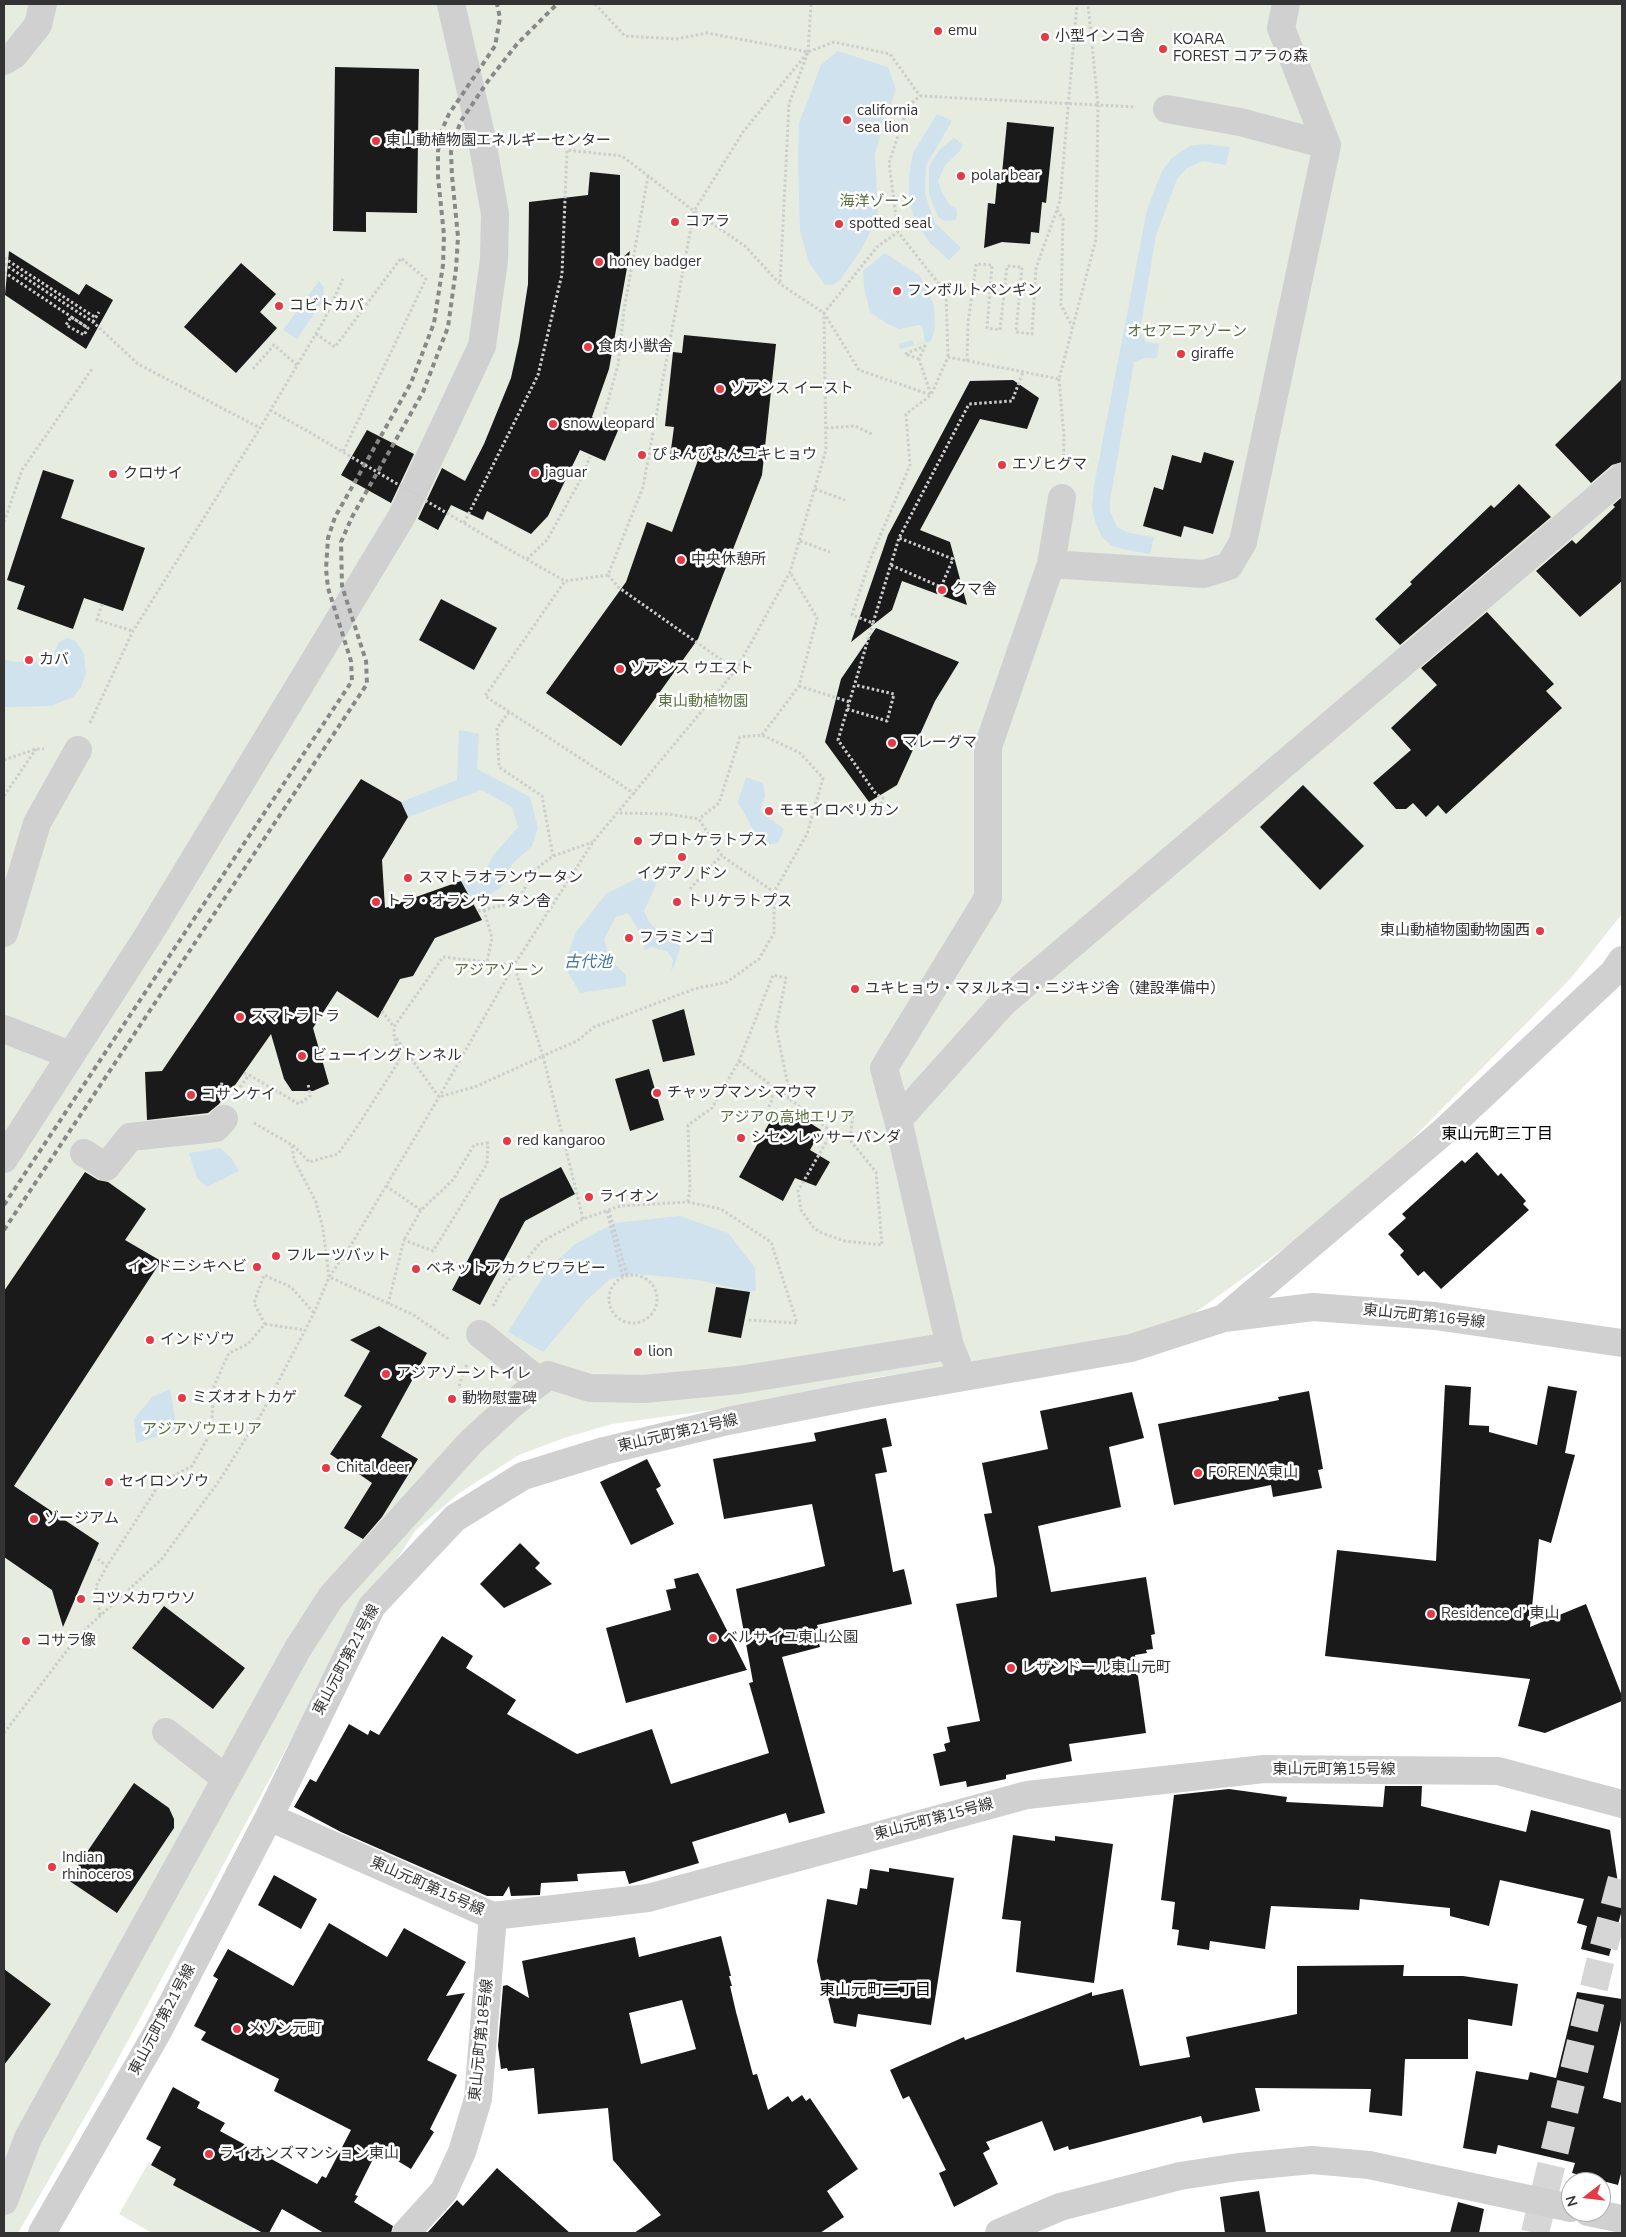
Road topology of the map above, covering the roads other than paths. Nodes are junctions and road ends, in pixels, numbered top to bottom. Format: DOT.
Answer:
graph roads {
  1 [pos="43,4"];
  2 [pos="452,4"];
  3 [pos="1286,4"];
  4 [pos="4,61"];
  5 [pos="1166,109"];
  6 [pos="1328,145"];
  7 [pos="1622,478"];
  8 [pos="1062,498"];
  9 [pos="1051,564"];
  10 [pos="78,750"];
  11 [pos="4,932"];
  12 [pos="1622,960"];
  13 [pos="4,1029"];
  14 [pos="70,1055"];
  15 [pos="235,1113"];
  16 [pos="898,1120"];
  17 [pos="84,1154"];
  18 [pos="4,1159"];
  19 [pos="1224,1318"];
  20 [pos="1622,1343"];
  21 [pos="476,1344"];
  22 [pos="950,1346"];
  23 [pos="963,1378"];
  24 [pos="540,1382"];
  25 [pos="166,1732"];
  26 [pos="225,1778"];
  27 [pos="1622,1804"];
  28 [pos="269,1818"];
  29 [pos="493,1916"];
  30 [pos="4,2201"];
  31 [pos="1561,2206"];
  32 [pos="42,2233"];
  33 [pos="406,2233"];
  34 [pos="1000,2233"];
  1 -- 4 [label="street"];
  2 -- 14 [label="street"];
  3 -- 6 [label="street"];
  5 -- 6 [label="street"];
  6 -- 9 [label="street"];
  7 -- 16 [label="street"];
  8 -- 9 [label="street"];
  9 -- 16 [label="street"];
  10 -- 11 [label="street"];
  12 -- 19 [label="street"];
  13 -- 14 [label="street"];
  14 -- 18 [label="street"];
  15 -- 17 [label="street"];
  16 -- 22 [label="street"];
  19 -- 20 [label="street, 東山元町第16号線"];
  19 -- 23 [label="street, 東山元町第21号線"];
  21 -- 24 [label="street"];
  22 -- 23 [label="street"];
  22 -- 24 [label="street"];
  23 -- 28 [label="street, 東山元町第21号線"];
  24 -- 26 [label="street"];
  25 -- 26 [label="street"];
  26 -- 30 [label="street"];
  27 -- 29 [label="street, 東山元町第15号線"];
  28 -- 29 [label="street, 東山元町第15号線"];
  28 -- 32 [label="street, 東山元町第21号線"];
  29 -- 33 [label="street, 東山元町第18号線"];
  31 -- 34 [label="street"];
}
